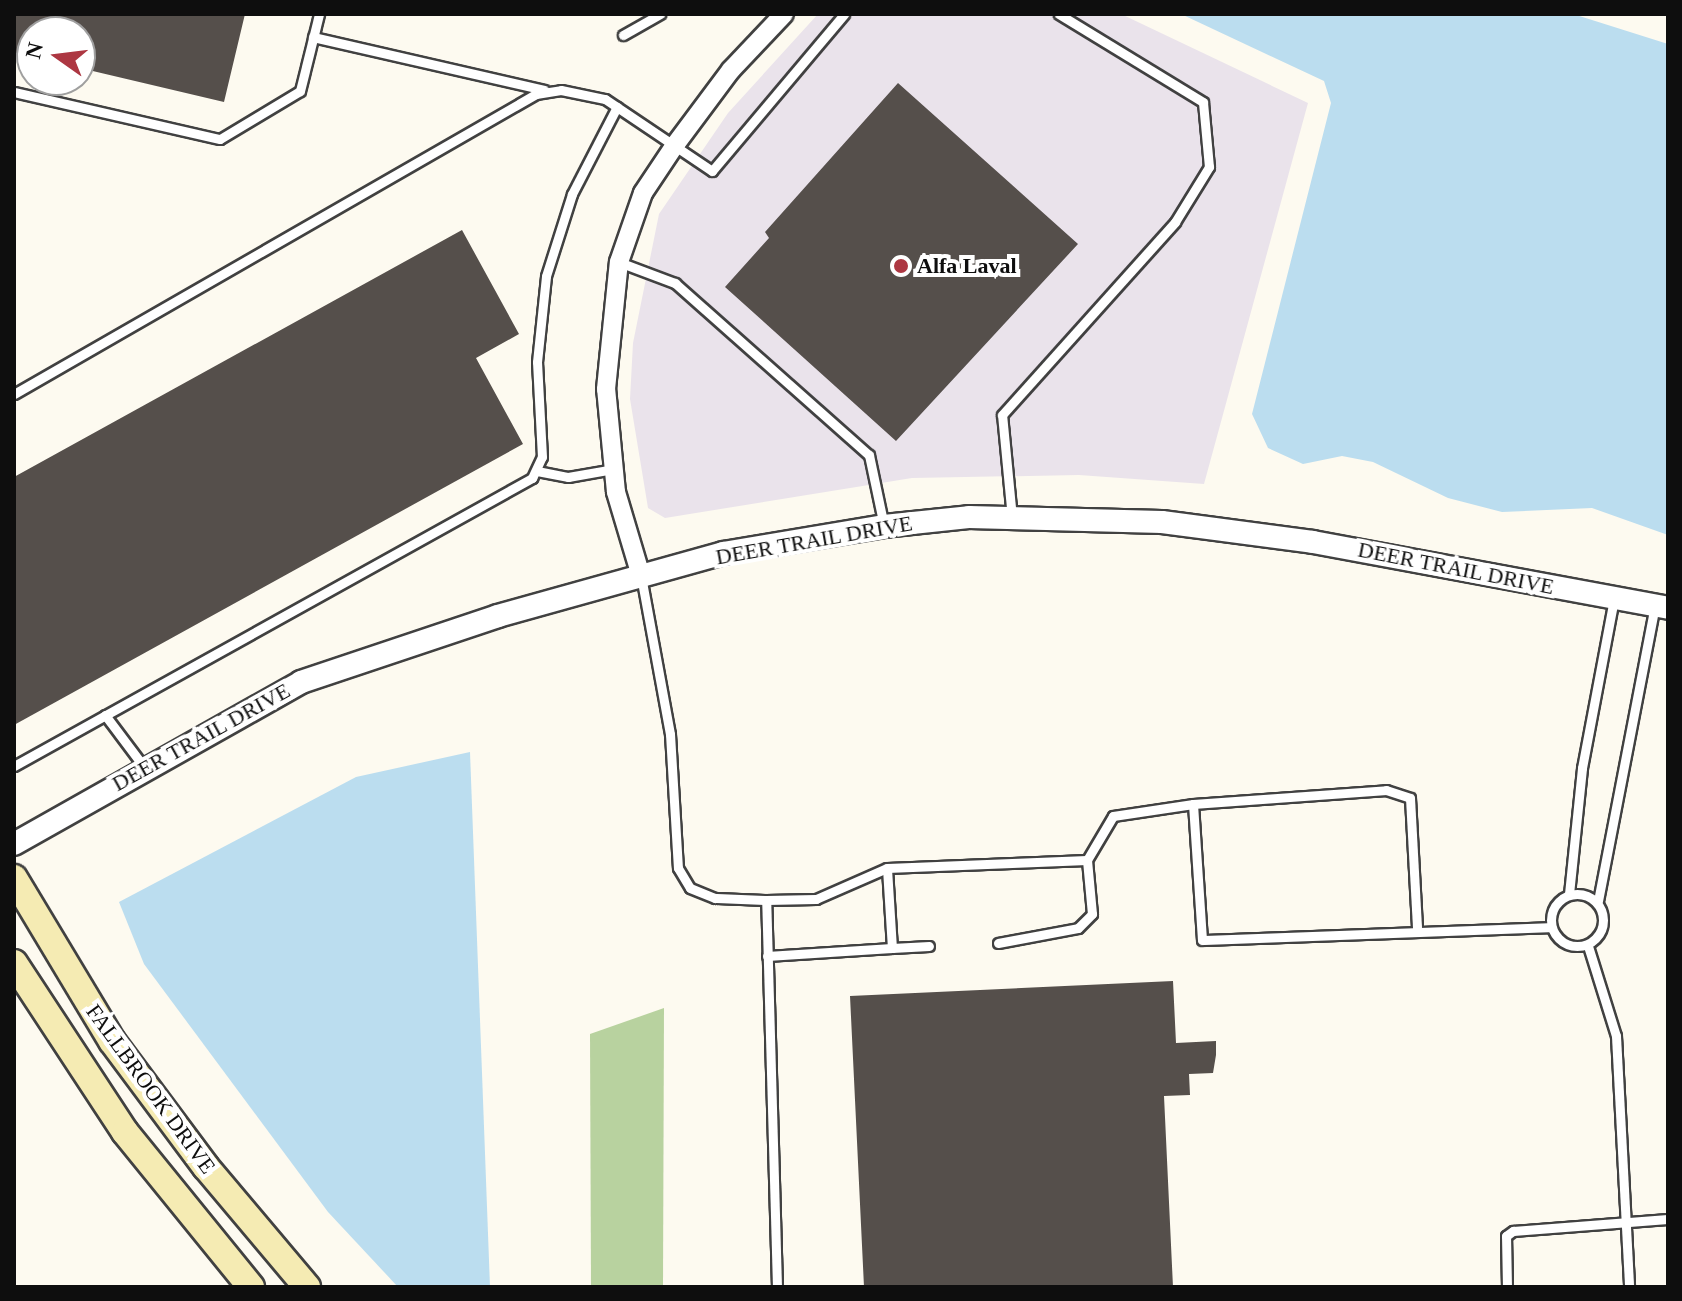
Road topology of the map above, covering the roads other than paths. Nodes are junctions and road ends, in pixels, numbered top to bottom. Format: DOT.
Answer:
graph roads {
  1 [pos="319,14"];
  2 [pos="660,14"];
  3 [pos="844,14"];
  4 [pos="1059,14"];
  5 [pos="778,16"];
  6 [pos="623,35"];
  7 [pos="313,37"];
  8 [pos="14,92"];
  9 [pos="550,92"];
  10 [pos="617,107"];
  11 [pos="675,145"];
  12 [pos="619,262"];
  13 [pos="14,394"];
  14 [pos="614,469"];
  15 [pos="537,471"];
  16 [pos="1012,518"];
  17 [pos="884,526"];
  18 [pos="641,576"];
  19 [pos="1614,598"];
  20 [pos="1662,607"];
  21 [pos="105,715"];
  22 [pos="14,766"];
  23 [pos="144,767"];
  24 [pos="1193,804"];
  25 [pos="14,844"];
  26 [pos="1087,860"];
  27 [pos="887,868"];
  28 [pos="14,878"];
  29 [pos="1569,894"];
  30 [pos="766,900"];
  31 [pos="1598,901"];
  32 [pos="1550,927"];
  33 [pos="1417,928"];
  34 [pos="998,943"];
  35 [pos="929,946"];
  36 [pos="1588,946"];
  37 [pos="892,948"];
  38 [pos="767,956"];
  39 [pos="14,963"];
  40 [pos="243,1211"];
  41 [pos="1668,1219"];
  42 [pos="1626,1223"];
  43 [pos="210,1239"];
  44 [pos="251,1287"];
  45 [pos="307,1287"];
  46 [pos="777,1287"];
  47 [pos="1507,1287"];
  48 [pos="1629,1287"];
  1 -- 7 [label="lane"];
  2 -- 6 [label="lane"];
  3 -- 11 [label="lane"];
  4 -- 16 [label="lane"];
  5 -- 11 [label="street"];
  7 -- 8 [label="lane"];
  7 -- 9 [label="lane"];
  9 -- 10 [label="lane"];
  9 -- 13 [label="lane"];
  10 -- 11 [label="lane"];
  10 -- 15 [label="lane"];
  11 -- 12 [label="street"];
  12 -- 14 [label="street"];
  12 -- 17 [label="lane"];
  14 -- 15 [label="lane"];
  14 -- 18 [label="street"];
  15 -- 21 [label="lane"];
  16 -- 17 [label="street, DEER TRAIL DRIVE"];
  16 -- 19 [label="street, DEER TRAIL DRIVE"];
  17 -- 18 [label="street, DEER TRAIL DRIVE"];
  18 -- 23 [label="street, DEER TRAIL DRIVE"];
  18 -- 30 [label="lane"];
  19 -- 20 [label="street, DEER TRAIL DRIVE"];
  19 -- 29 [label="lane"];
  20 -- 31 [label="lane"];
  21 -- 22 [label="lane"];
  21 -- 23 [label="lane"];
  23 -- 25 [label="street, DEER TRAIL DRIVE"];
  24 -- 26 [label="lane"];
  24 -- 33 [label="lane"];
  24 -- 33 [label="lane"];
  26 -- 27 [label="lane"];
  26 -- 34 [label="lane"];
  27 -- 30 [label="lane"];
  27 -- 37 [label="lane"];
  28 -- 40 [label="main road, FALLBROOK DRIVE"];
  29 -- 31 [label="lane"];
  29 -- 32 [label="lane"];
  30 -- 38 [label="lane"];
  31 -- 36 [label="lane"];
  32 -- 33 [label="lane"];
  32 -- 36 [label="lane"];
  35 -- 37 [label="lane"];
  36 -- 42 [label="lane"];
  37 -- 38 [label="lane"];
  38 -- 46 [label="lane"];
  39 -- 43 [label="main road, FALLBROOK DRIVE"];
  40 -- 43 [label="main road"];
  40 -- 45 [label="main road, FALLBROOK DRIVE"];
  41 -- 42 [label="lane"];
  42 -- 47 [label="lane"];
  42 -- 48 [label="lane"];
  43 -- 44 [label="main road, FALLBROOK DRIVE"];
}
